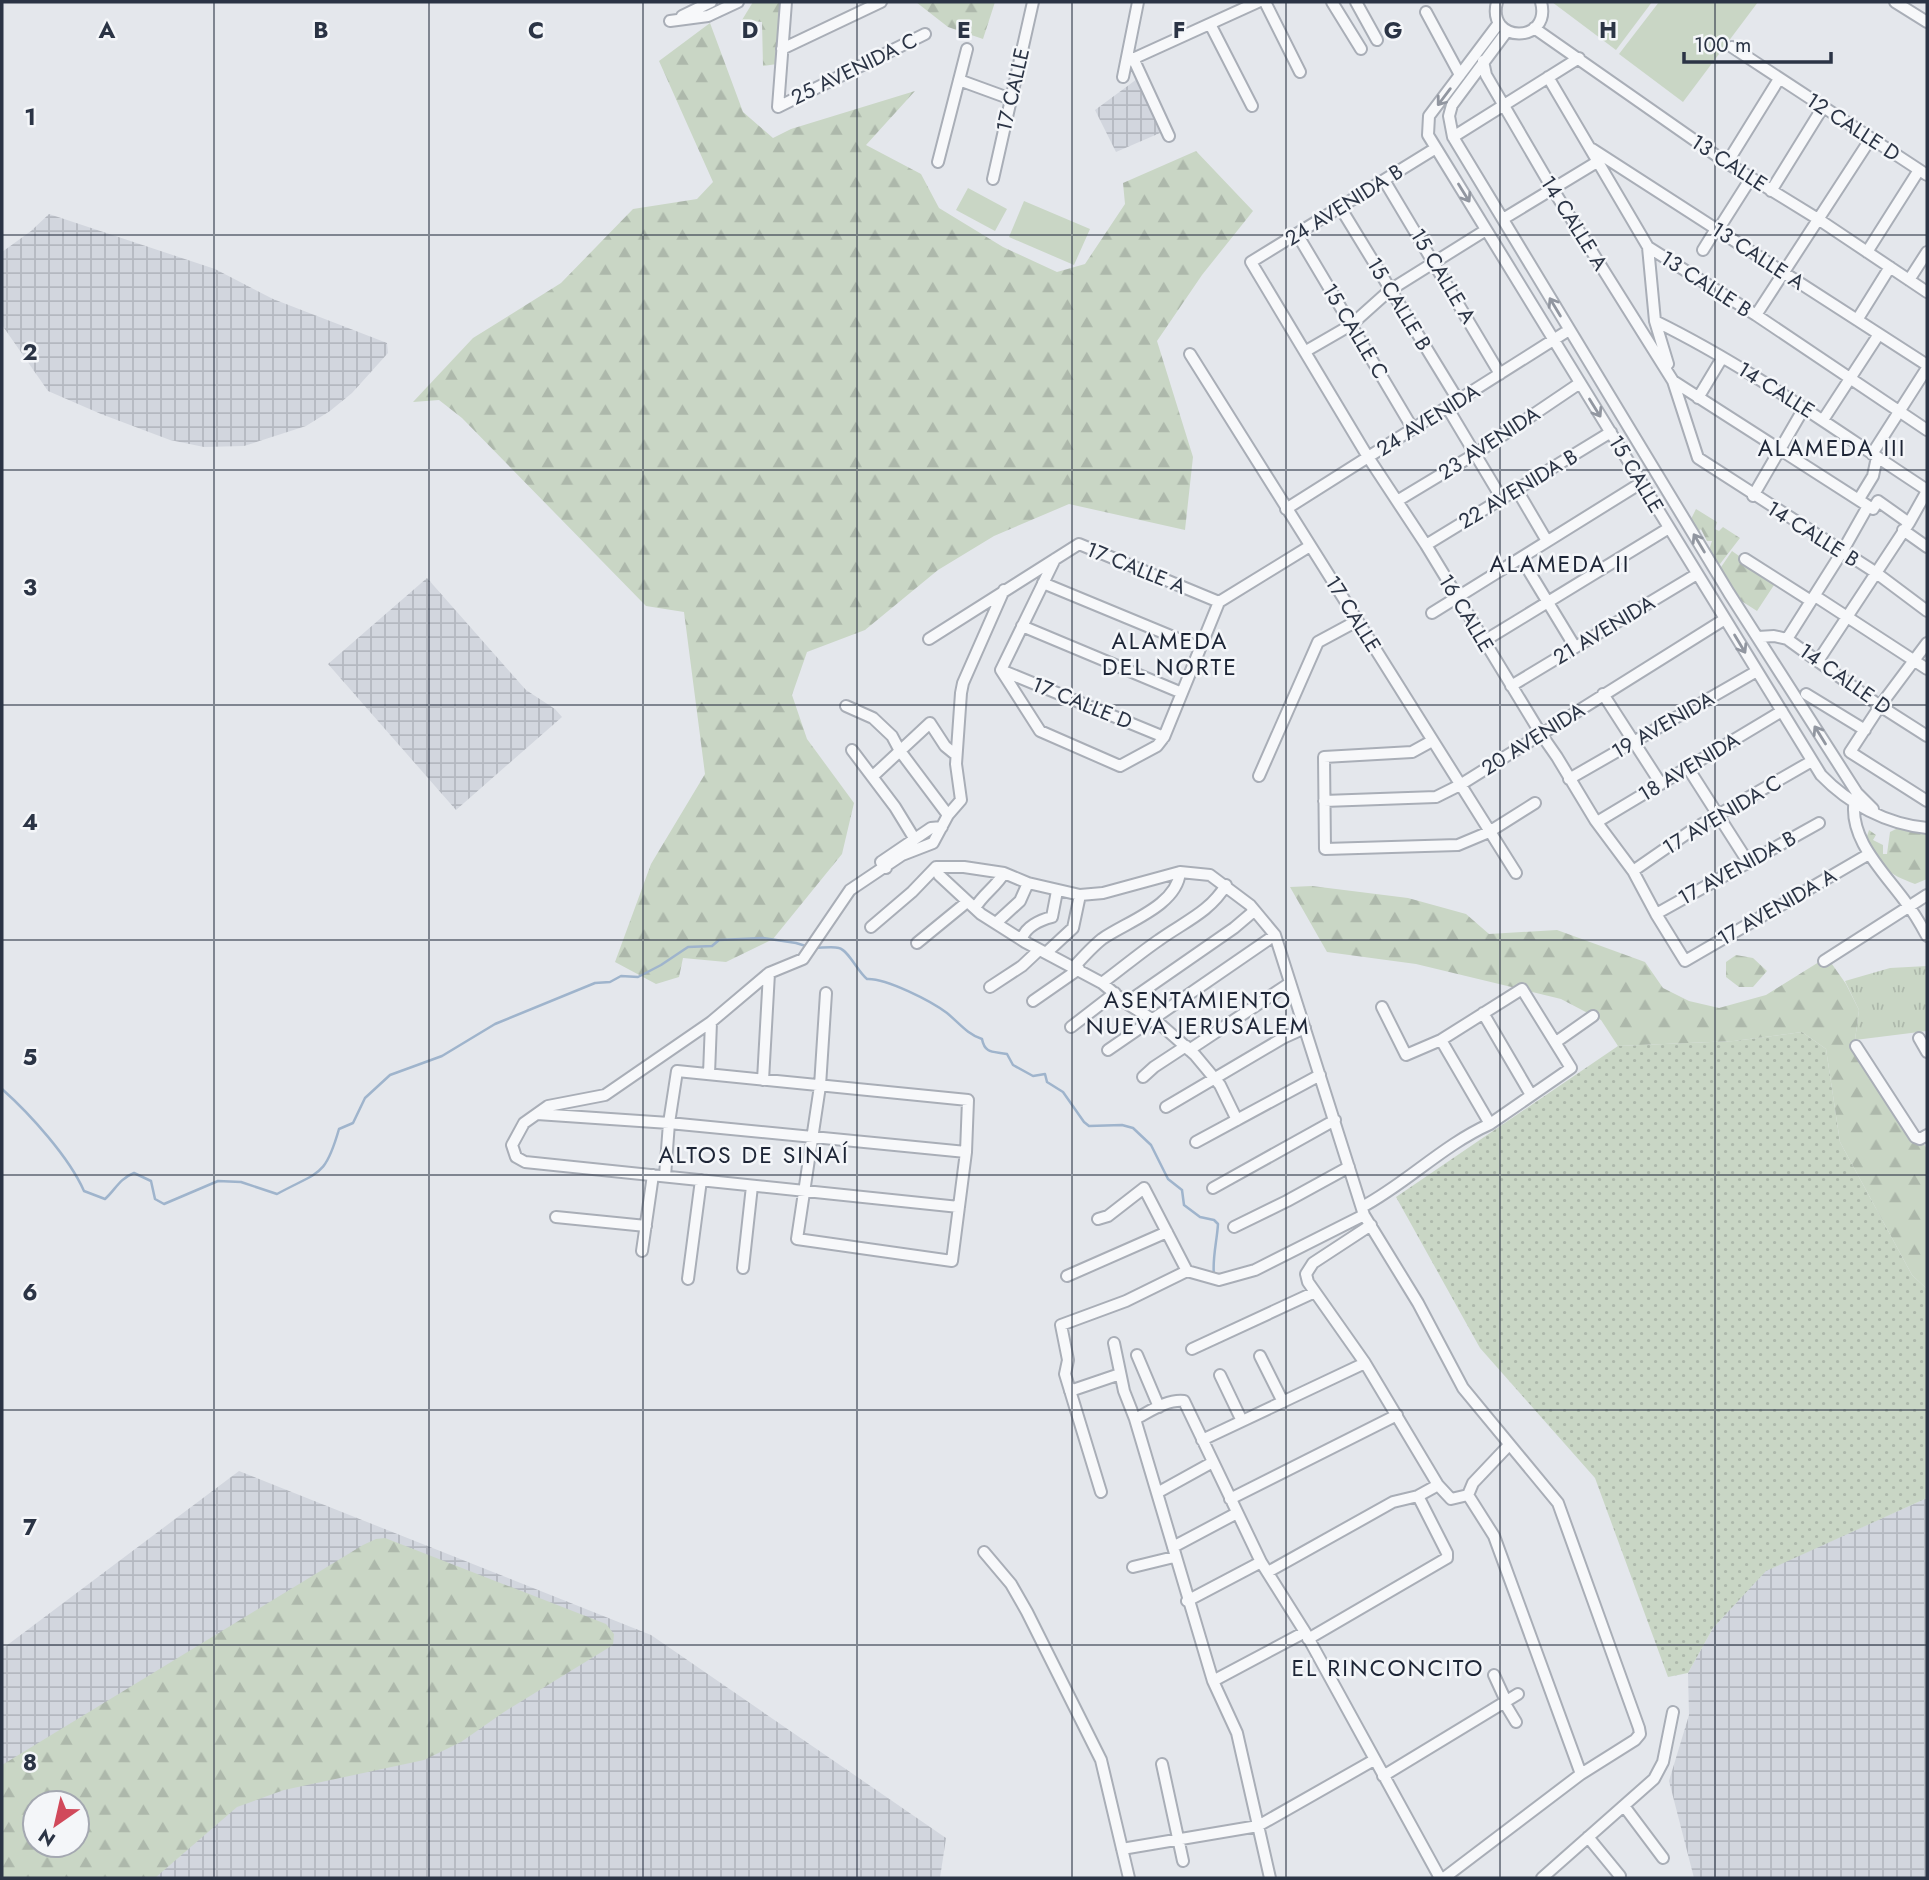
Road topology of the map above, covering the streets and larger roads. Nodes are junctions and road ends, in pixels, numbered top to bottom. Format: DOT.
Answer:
graph roads {
  1 [pos="711,2"];
  2 [pos="738,2"];
  3 [pos="786,2"];
  4 [pos="881,2"];
  5 [pos="1033,2"];
  6 [pos="1138,2"];
  7 [pos="1258,2"];
  8 [pos="1265,2"];
  9 [pos="1332,2"];
  10 [pos="1356,2"];
  11 [pos="1497,2"];
  12 [pos="1541,2"];
  13 [pos="1895,2"];
  14 [pos="1426,12"];
  15 [pos="1927,22"];
  16 [pos="1210,24"];
  17 [pos="1503,27"];
  18 [pos="1534,28"];
  19 [pos="925,34"];
  20 [pos="1377,40"];
  21 [pos="1732,47"];
  22 [pos="782,49"];
  23 [pos="967,49"];
  24 [pos="1360,49"];
  25 [pos="1579,58"];
  26 [pos="1130,60"];
  27 [pos="1483,61"];
  28 [pos="1300,72"];
  29 [pos="1460,75"];
  30 [pos="1123,77"];
  31 [pos="1548,77"];
  32 [pos="1779,79"];
  33 [pos="959,80"];
  34 [pos="1011,99"];
  35 [pos="1504,105"];
  36 [pos="1252,106"];
  37 [pos="1823,107"];
  38 [pos="1452,131"];
  39 [pos="1170,136"];
  40 [pos="1871,138"];
  41 [pos="1436,148"];
  42 [pos="1590,148"];
  43 [pos="938,162"];
  44 [pos="1597,162"];
  45 [pos="1727,163"];
  46 [pos="1923,172"];
  47 [pos="993,178"];
  48 [pos="1751,178"];
  49 [pos="1384,180"];
  50 [pos="1552,188"];
  51 [pos="1771,191"];
  52 [pos="1340,207"];
  53 [pos="1503,219"];
  54 [pos="1818,219"];
  55 [pos="1486,230"];
  56 [pos="1717,230"];
  57 [pos="1297,234"];
  58 [pos="1648,247"];
  59 [pos="1703,250"];
  60 [pos="1867,252"];
  61 [pos="1927,252"];
  62 [pos="1251,262"];
  63 [pos="1434,262"];
  64 [pos="1890,267"];
  65 [pos="1784,273"];
  66 [pos="1909,280"];
  67 [pos="1390,290"];
  68 [pos="1927,292"];
  69 [pos="1756,315"];
  70 [pos="1857,320"];
  71 [pos="1655,321"];
  72 [pos="1351,324"];
  73 [pos="1569,330"];
  74 [pos="1879,334"];
  75 [pos="1553,340"];
  76 [pos="1306,351"];
  77 [pos="1190,354"];
  78 [pos="1722,358"];
  79 [pos="1927,367"];
  80 [pos="1500,374"];
  81 [pos="1850,378"];
  82 [pos="1673,381"];
  83 [pos="1580,383"];
  84 [pos="1698,398"];
  85 [pos="1458,400"];
  86 [pos="1447,407"];
  87 [pos="1804,408"];
  88 [pos="1900,411"];
  89 [pos="1823,420"];
  90 [pos="1413,429"];
  91 [pos="1927,430"];
  92 [pos="1611,432"];
  93 [pos="1781,451"];
  94 [pos="1475,454"];
  95 [pos="1874,455"];
  96 [pos="1368,457"];
  97 [pos="1698,458"];
  98 [pos="1641,483"];
  99 [pos="1517,490"];
  100 [pos="1927,491"];
  101 [pos="1753,496"];
  102 [pos="1502,499"];
  103 [pos="1397,501"];
  104 [pos="1863,502"];
  105 [pos="1286,509"];
  106 [pos="1906,526"];
  107 [pos="1669,528"];
  108 [pos="1548,541"];
  109 [pos="1310,545"];
  110 [pos="1426,545"];
  111 [pos="1927,547"];
  112 [pos="1843,552"];
  113 [pos="1521,558"];
  114 [pos="1055,559"];
  115 [pos="1745,559"];
  116 [pos="1875,572"];
  117 [pos="1698,574"];
  118 [pos="1043,583"];
  119 [pos="1004,590"];
  120 [pos="1457,597"];
  121 [pos="1813,598"];
  122 [pos="1219,602"];
  123 [pos="1548,603"];
  124 [pos="1927,611"];
  125 [pos="1432,613"];
  126 [pos="1846,617"];
  127 [pos="1725,619"];
  128 [pos="1357,621"];
  129 [pos="1022,626"];
  130 [pos="1758,637"];
  131 [pos="929,639"];
  132 [pos="1787,639"];
  133 [pos="1484,642"];
  134 [pos="1927,643"];
  135 [pos="1200,648"];
  136 [pos="1575,648"];
  137 [pos="1818,661"];
  138 [pos="1915,661"];
  139 [pos="1927,669"];
  140 [pos="1001,670"];
  141 [pos="1757,671"];
  142 [pos="1511,686"];
  143 [pos="1182,693"];
  144 [pos="1604,694"];
  145 [pos="1806,694"];
  146 [pos="846,706"];
  147 [pos="1880,706"];
  148 [pos="1782,711"];
  149 [pos="1865,730"];
  150 [pos="1541,734"];
  151 [pos="1927,736"];
  152 [pos="1164,737"];
  153 [pos="1432,741"];
  154 [pos="1634,742"];
  155 [pos="852,750"];
  156 [pos="900,751"];
  157 [pos="956,755"];
  158 [pos="1812,761"];
  159 [pos="1688,768"];
  160 [pos="873,776"];
  161 [pos="1259,776"];
  162 [pos="1569,779"];
  163 [pos="1661,784"];
  164 [pos="1460,785"];
  165 [pos="1856,798"];
  166 [pos="1927,801"];
  167 [pos="1324,802"];
  168 [pos="1535,803"];
  169 [pos="1718,814"];
  170 [pos="948,815"];
  171 [pos="1597,822"];
  172 [pos="1819,823"];
  173 [pos="1927,828"];
  174 [pos="940,832"];
  175 [pos="1489,832"];
  176 [pos="914,838"];
  177 [pos="1870,854"];
  178 [pos="1748,862"];
  179 [pos="936,867"];
  180 [pos="886,868"];
  181 [pos="1180,872"];
  182 [pos="1633,872"];
  183 [pos="1003,873"];
  184 [pos="1516,873"];
  185 [pos="1028,883"];
  186 [pos="1226,885"];
  187 [pos="1057,891"];
  188 [pos="1080,895"];
  189 [pos="1927,895"];
  190 [pos="971,905"];
  191 [pos="1909,906"];
  192 [pos="1254,911"];
  193 [pos="1656,914"];
  194 [pos="996,923"];
  195 [pos="871,927"];
  196 [pos="1275,935"];
  197 [pos="1927,936"];
  198 [pos="1022,939"];
  199 [pos="917,943"];
  200 [pos="1042,951"];
  201 [pos="1685,961"];
  202 [pos="1824,961"];
  203 [pos="1076,968"];
  204 [pos="769,973"];
  205 [pos="1102,983"];
  206 [pos="1290,983"];
  207 [pos="990,987"];
  208 [pos="826,993"];
  209 [pos="1115,993"];
  210 [pos="1032,1001"];
  211 [pos="1126,1003"];
  212 [pos="1382,1007"];
  213 [pos="1483,1013"];
  214 [pos="1593,1016"];
  215 [pos="1154,1020"];
  216 [pos="711,1022"];
  217 [pos="1071,1027"];
  218 [pos="1305,1028"];
  219 [pos="1919,1038"];
  220 [pos="1441,1040"];
  221 [pos="1556,1042"];
  222 [pos="1857,1046"];
  223 [pos="1187,1048"];
  224 [pos="1108,1050"];
  225 [pos="1927,1052"];
  226 [pos="709,1074"];
  227 [pos="1320,1075"];
  228 [pos="1143,1077"];
  229 [pos="1214,1077"];
  230 [pos="763,1080"];
  231 [pos="820,1086"];
  232 [pos="1531,1095"];
  233 [pos="1166,1107"];
  234 [pos="537,1114"];
  235 [pos="1237,1120"];
  236 [pos="1335,1120"];
  237 [pos="669,1124"];
  238 [pos="1490,1124"];
  239 [pos="1927,1135"];
  240 [pos="812,1137"];
  241 [pos="1196,1142"];
  242 [pos="966,1152"];
  243 [pos="1349,1167"];
  244 [pos="653,1175"];
  245 [pos="665,1176"];
  246 [pos="701,1180"];
  247 [pos="752,1186"];
  248 [pos="1213,1188"];
  249 [pos="804,1191"];
  250 [pos="959,1207"];
  251 [pos="1363,1211"];
  252 [pos="556,1217"];
  253 [pos="1098,1219"];
  254 [pos="646,1226"];
  255 [pos="1371,1226"];
  256 [pos="1234,1227"];
  257 [pos="1167,1231"];
  258 [pos="642,1251"];
  259 [pos="743,1268"];
  260 [pos="1187,1271"];
  261 [pos="1067,1276"];
  262 [pos="688,1279"];
  263 [pos="1315,1292"];
  264 [pos="1114,1343"];
  265 [pos="1192,1349"];
  266 [pos="1138,1354"];
  267 [pos="1260,1356"];
  268 [pos="1365,1363"];
  269 [pos="1120,1374"];
  270 [pos="1220,1374"];
  271 [pos="1070,1391"];
  272 [pos="1283,1402"];
  273 [pos="1159,1406"];
  274 [pos="1397,1415"];
  275 [pos="1135,1419"];
  276 [pos="1242,1421"];
  277 [pos="1202,1440"];
  278 [pos="1508,1445"];
  279 [pos="1213,1462"];
  280 [pos="1438,1485"];
  281 [pos="1101,1492"];
  282 [pos="1157,1493"];
  283 [pos="1468,1495"];
  284 [pos="1418,1496"];
  285 [pos="1230,1499"];
  286 [pos="1237,1513"];
  287 [pos="984,1552"];
  288 [pos="1174,1552"];
  289 [pos="1133,1566"];
  290 [pos="1264,1567"];
  291 [pos="1187,1601"];
  292 [pos="1306,1636"];
  293 [pos="1494,1675"];
  294 [pos="1213,1682"];
  295 [pos="1518,1694"];
  296 [pos="1505,1702"];
  297 [pos="1673,1712"];
  298 [pos="1516,1722"];
  299 [pos="1374,1760"];
  300 [pos="1162,1763"];
  301 [pos="1581,1774"];
  302 [pos="1384,1776"];
  303 [pos="1624,1806"];
  304 [pos="1258,1826"];
  305 [pos="1588,1837"];
  306 [pos="1178,1839"];
  307 [pos="1122,1849"];
  308 [pos="1663,1858"];
  309 [pos="1183,1861"];
  310 [pos="1556,1874"];
  311 [pos="1620,1875"];
  312 [pos="1129,1878"];
  313 [pos="1270,1878"];
  314 [pos="1442,1878"];
  315 [pos="1542,1878"];
  1 -- 2 [label="street"];
  3 -- 22 [label="street"];
  4 -- 22 [label="street"];
  5 -- 34 [label="street, 17 CALLE"];
  6 -- 26 [label="street"];
  7 -- 16 [label="street"];
  8 -- 28 [label="street"];
  9 -- 24 [label="street"];
  10 -- 20 [label="street"];
  11 -- 17 [label="street"];
  12 -- 18 [label="street"];
  13 -- 15 [label="street"];
  14 -- 29 [label="street"];
  16 -- 26 [label="street"];
  16 -- 36 [label="street"];
  17 -- 18 [label="street"];
  17 -- 27 [label="street"];
  17 -- 29 [label="street"];
  18 -- 25 [label="street, 13 CALLE"];
  19 -- 22 [label="street, 25 AVENIDA C"];
  21 -- 32 [label="street, 12 CALLE D"];
  23 -- 33 [label="street"];
  25 -- 31 [label="street"];
  25 -- 45 [label="street, 13 CALLE"];
  26 -- 30 [label="street"];
  26 -- 39 [label="street"];
  27 -- 35 [label="street, 14 CALLE A"];
  27 -- 38 [label="street"];
  29 -- 41 [label="street, 15 CALLE, one-way"];
  31 -- 35 [label="street"];
  31 -- 42 [label="street, 13 CALLE B"];
  32 -- 37 [label="street, 12 CALLE D"];
  32 -- 45 [label="street"];
  33 -- 34 [label="street"];
  33 -- 43 [label="street"];
  34 -- 47 [label="street, 17 CALLE"];
  35 -- 38 [label="street"];
  35 -- 50 [label="street, 14 CALLE A"];
  37 -- 40 [label="street, 12 CALLE D"];
  37 -- 51 [label="street"];
  38 -- 53 [label="street, 15 CALLE"];
  40 -- 46 [label="street, 12 CALLE D"];
  40 -- 54 [label="street"];
  41 -- 49 [label="street, 24 AVENIDA B"];
  41 -- 55 [label="street, 15 CALLE, one-way"];
  42 -- 44 [label="street, 13 CALLE B"];
  42 -- 56 [label="street, 13 CALLE A"];
  44 -- 50 [label="street"];
  44 -- 58 [label="street, 13 CALLE B"];
  45 -- 48 [label="street, 13 CALLE"];
  46 -- 60 [label="street"];
  48 -- 51 [label="street, 13 CALLE"];
  48 -- 56 [label="street"];
  49 -- 52 [label="street, 24 AVENIDA B"];
  49 -- 63 [label="street, 15 CALLE A"];
  50 -- 53 [label="street"];
  50 -- 82 [label="street, 14 CALLE A"];
  51 -- 54 [label="street, 13 CALLE"];
  52 -- 57 [label="street, 24 AVENIDA B"];
  52 -- 67 [label="street, 15 CALLE B"];
  73 -- 53 [label="street, 15 CALLE, one-way"];
  54 -- 60 [label="street, 13 CALLE"];
  54 -- 65 [label="street"];
  55 -- 63 [label="street"];
  55 -- 75 [label="street, 15 CALLE"];
  56 -- 59 [label="street"];
  56 -- 65 [label="street, 13 CALLE A"];
  57 -- 62 [label="street, 24 AVENIDA B"];
  57 -- 72 [label="street, 15 CALLE C"];
  58 -- 69 [label="street, 13 CALLE B"];
  58 -- 71 [label="street"];
  60 -- 64 [label="street, 13 CALLE"];
  61 -- 66 [label="street"];
  62 -- 76 [label="street, 16 CALLE"];
  63 -- 67 [label="street"];
  63 -- 80 [label="street, 15 CALLE A"];
  64 -- 66 [label="street, 13 CALLE"];
  64 -- 70 [label="street"];
  65 -- 69 [label="street"];
  65 -- 70 [label="street, 13 CALLE A"];
  66 -- 68 [label="street, 13 CALLE"];
  67 -- 72 [label="street"];
  67 -- 85 [label="street, 15 CALLE B"];
  69 -- 81 [label="street, 13 CALLE B"];
  70 -- 74 [label="street, 13 CALLE A"];
  71 -- 78 [label="street, 14 CALLE"];
  71 -- 82 [label="street"];
  72 -- 76 [label="street"];
  72 -- 90 [label="street, 15 CALLE C"];
  73 -- 75 [label="street, 24 AVENIDA"];
  130 -- 73 [label="street, 15 CALLE, one-way"];
  74 -- 79 [label="street, 13 CALLE A"];
  74 -- 81 [label="street"];
  75 -- 80 [label="street, 24 AVENIDA"];
  75 -- 83 [label="street, 15 CALLE"];
  76 -- 96 [label="street, 16 CALLE"];
  77 -- 105 [label="street, 17 CALLE"];
  78 -- 84 [label="street"];
  78 -- 87 [label="street, 14 CALLE"];
  79 -- 88 [label="street"];
  80 -- 85 [label="street, 24 AVENIDA"];
  81 -- 88 [label="street, 13 CALLE B"];
  81 -- 89 [label="street"];
  82 -- 84 [label="street, 14 CALLE A"];
  82 -- 97 [label="street, 14 CALLE A"];
  83 -- 92 [label="street, 15 CALLE, one-way"];
  83 -- 94 [label="street, 23 AVENIDA"];
  84 -- 93 [label="street, 14 CALLE A"];
  85 -- 86 [label="street, 24 AVENIDA"];
  86 -- 90 [label="street, 24 AVENIDA"];
  86 -- 94 [label="street"];
  87 -- 89 [label="street, 14 CALLE"];
  87 -- 93 [label="street"];
  88 -- 91 [label="street, 13 CALLE B"];
  88 -- 95 [label="street"];
  89 -- 95 [label="street, 14 CALLE"];
  90 -- 96 [label="street, 24 AVENIDA"];
  92 -- 98 [label="street, 15 CALLE"];
  92 -- 99 [label="street, 22 AVENIDA B"];
  93 -- 101 [label="street"];
  93 -- 104 [label="street, 14 CALLE A"];
  94 -- 102 [label="street"];
  94 -- 103 [label="street, 23 AVENIDA"];
  95 -- 100 [label="street, 14 CALLE"];
  95 -- 104 [label="street"];
  96 -- 103 [label="street, 16 CALLE"];
  96 -- 105 [label="street, 24 AVENIDA"];
  97 -- 101 [label="street, 14 CALLE B"];
  98 -- 107 [label="street, 15 CALLE"];
  98 -- 108 [label="street"];
  99 -- 102 [label="street, 22 AVENIDA B"];
  99 -- 108 [label="street"];
  100 -- 106 [label="street"];
  101 -- 112 [label="street, 14 CALLE B"];
  102 -- 110 [label="street, 22 AVENIDA B"];
  103 -- 110 [label="street, 16 CALLE"];
  104 -- 106 [label="street, 14 CALLE A"];
  104 -- 112 [label="street"];
  105 -- 109 [label="street, 17 CALLE"];
  106 -- 111 [label="street, 14 CALLE A"];
  106 -- 116 [label="street"];
  107 -- 117 [label="street, 15 CALLE"];
  107 -- 123 [label="street"];
  108 -- 113 [label="street"];
  109 -- 122 [label="street"];
  109 -- 128 [label="street, 17 CALLE"];
  110 -- 120 [label="street, 16 CALLE"];
  112 -- 116 [label="street, 14 CALLE B"];
  112 -- 121 [label="street"];
  113 -- 120 [label="street"];
  113 -- 123 [label="street"];
  114 -- 118 [label="street"];
  114 -- 119 [label="street"];
  114 -- 122 [label="street, 17 CALLE A"];
  115 -- 121 [label="street"];
  116 -- 124 [label="street, 14 CALLE B"];
  116 -- 126 [label="street"];
  117 -- 127 [label="street, 15 CALLE"];
  117 -- 136 [label="street, 21 AVENIDA"];
  118 -- 129 [label="street"];
  118 -- 135 [label="street"];
  119 -- 131 [label="street"];
  119 -- 157 [label="street"];
  120 -- 125 [label="street"];
  120 -- 133 [label="street, 16 CALLE"];
  121 -- 126 [label="street"];
  121 -- 132 [label="street"];
  122 -- 135 [label="street"];
  123 -- 133 [label="street"];
  123 -- 136 [label="street"];
  126 -- 137 [label="street"];
  126 -- 138 [label="street"];
  127 -- 141 [label="street, 15 CALLE, one-way"];
  127 -- 144 [label="street, 20 AVENIDA"];
  128 -- 153 [label="street, 17 CALLE"];
  128 -- 161 [label="street"];
  129 -- 140 [label="street"];
  129 -- 143 [label="street"];
  130 -- 132 [label="street, 14 CALLE D"];
  165 -- 130 [label="street, 15 CALLE, one-way"];
  132 -- 137 [label="street, 14 CALLE D"];
  133 -- 142 [label="street, 16 CALLE"];
  134 -- 138 [label="street"];
  135 -- 143 [label="street"];
  136 -- 142 [label="street, 21 AVENIDA"];
  137 -- 147 [label="street, 14 CALLE D"];
  138 -- 139 [label="street"];
  138 -- 147 [label="street"];
  140 -- 152 [label="street, 17 CALLE D"];
  140 -- 152 [label="street"];
  141 -- 148 [label="street, 15 CALLE"];
  141 -- 154 [label="street, 19 AVENIDA"];
  142 -- 150 [label="street, 16 CALLE"];
  143 -- 152 [label="street"];
  144 -- 150 [label="street, 20 AVENIDA"];
  144 -- 154 [label="street"];
  145 -- 149 [label="street"];
  146 -- 156 [label="street"];
  147 -- 149 [label="street"];
  147 -- 151 [label="street, 14 CALLE D"];
  148 -- 158 [label="street, 15 CALLE"];
  148 -- 159 [label="street, 18 AVENIDA"];
  149 -- 166 [label="street"];
  150 -- 162 [label="street, 16 CALLE"];
  150 -- 164 [label="street, 20 AVENIDA"];
  153 -- 164 [label="street, 17 CALLE"];
  153 -- 167 [label="street"];
  154 -- 162 [label="street, 19 AVENIDA"];
  154 -- 163 [label="street"];
  155 -- 160 [label="street"];
  156 -- 157 [label="street"];
  156 -- 160 [label="street"];
  156 -- 170 [label="street"];
  157 -- 170 [label="street"];
  158 -- 165 [label="street, 15 CALLE"];
  158 -- 169 [label="street, 17 AVENIDA C"];
  159 -- 163 [label="street, 18 AVENIDA"];
  159 -- 169 [label="street"];
  160 -- 176 [label="street"];
  162 -- 171 [label="street, 16 CALLE"];
  163 -- 171 [label="street, 18 AVENIDA"];
  164 -- 167 [label="street, 20 AVENIDA"];
  164 -- 175 [label="street, 17 CALLE"];
  165 -- 173 [label="street"];
  165 -- 177 [label="street, 15 CALLE"];
  167 -- 175 [label="street"];
  168 -- 175 [label="street"];
  169 -- 178 [label="street"];
  169 -- 182 [label="street, 17 AVENIDA C"];
  170 -- 174 [label="street"];
  171 -- 182 [label="street, 16 CALLE"];
  172 -- 178 [label="street, 17 AVENIDA B"];
  174 -- 176 [label="street"];
  174 -- 180 [label="street"];
  175 -- 184 [label="street, 17 CALLE"];
  176 -- 180 [label="street"];
  177 -- 191 [label="street, 15 CALLE"];
  177 -- 201 [label="street, 17 AVENIDA A"];
  178 -- 193 [label="street, 17 AVENIDA B"];
  179 -- 183 [label="street"];
  179 -- 190 [label="street"];
  179 -- 195 [label="street"];
  180 -- 204 [label="street"];
  181 -- 186 [label="street"];
  181 -- 188 [label="street"];
  181 -- 203 [label="street"];
  182 -- 193 [label="street, 16 CALLE"];
  183 -- 185 [label="street"];
  183 -- 190 [label="street"];
  185 -- 187 [label="street"];
  185 -- 194 [label="street"];
  186 -- 192 [label="street"];
  186 -- 205 [label="street"];
  187 -- 188 [label="street"];
  187 -- 198 [label="street"];
  188 -- 200 [label="street"];
  189 -- 191 [label="street"];
  190 -- 194 [label="street"];
  190 -- 199 [label="street"];
  191 -- 197 [label="street, 15 CALLE"];
  191 -- 202 [label="street"];
  192 -- 196 [label="street"];
  192 -- 211 [label="street"];
  193 -- 201 [label="street, 16 CALLE"];
  194 -- 198 [label="street"];
  196 -- 206 [label="street"];
  196 -- 215 [label="street"];
  198 -- 200 [label="street"];
  200 -- 203 [label="street"];
  200 -- 207 [label="street"];
  203 -- 205 [label="street"];
  203 -- 210 [label="street"];
  204 -- 216 [label="street"];
  204 -- 230 [label="street"];
  205 -- 209 [label="street"];
  206 -- 218 [label="street"];
  206 -- 223 [label="street"];
  208 -- 231 [label="street"];
  209 -- 211 [label="street"];
  209 -- 217 [label="street"];
  211 -- 215 [label="street"];
  212 -- 220 [label="street"];
  213 -- 220 [label="street"];
  213 -- 221 [label="street"];
  213 -- 232 [label="street"];
  214 -- 221 [label="street"];
  215 -- 223 [label="street"];
  215 -- 224 [label="street"];
  216 -- 226 [label="street"];
  216 -- 234 [label="street"];
  218 -- 227 [label="street"];
  218 -- 229 [label="street"];
  219 -- 225 [label="street"];
  220 -- 238 [label="street"];
  221 -- 232 [label="street"];
  222 -- 239 [label="street"];
  223 -- 228 [label="street"];
  223 -- 229 [label="street"];
  226 -- 230 [label="street"];
  226 -- 237 [label="street"];
  227 -- 235 [label="street"];
  227 -- 236 [label="street"];
  229 -- 233 [label="street"];
  229 -- 235 [label="street"];
  230 -- 231 [label="street"];
  231 -- 240 [label="street"];
  231 -- 242 [label="street"];
  232 -- 238 [label="street"];
  234 -- 237 [label="street"];
  234 -- 244 [label="street"];
  235 -- 241 [label="street"];
  236 -- 243 [label="street"];
  236 -- 248 [label="street"];
  237 -- 240 [label="street"];
  237 -- 245 [label="street"];
  238 -- 251 [label="street"];
  240 -- 242 [label="street"];
  240 -- 249 [label="street"];
  242 -- 250 [label="street"];
  243 -- 251 [label="street"];
  243 -- 256 [label="street"];
  244 -- 245 [label="street"];
  244 -- 254 [label="street"];
  245 -- 246 [label="street"];
  246 -- 247 [label="street"];
  246 -- 262 [label="street"];
  247 -- 249 [label="street"];
  247 -- 259 [label="street"];
  249 -- 250 [label="street"];
  249 -- 250 [label="street"];
  251 -- 255 [label="street"];
  251 -- 260 [label="street"];
  252 -- 254 [label="street"];
  253 -- 257 [label="street"];
  254 -- 258 [label="street"];
  255 -- 263 [label="street"];
  255 -- 278 [label="street"];
  257 -- 260 [label="street"];
  257 -- 261 [label="street"];
  260 -- 271 [label="street"];
  263 -- 265 [label="street"];
  263 -- 268 [label="street"];
  264 -- 269 [label="street"];
  266 -- 273 [label="street"];
  267 -- 272 [label="street"];
  268 -- 272 [label="street"];
  268 -- 274 [label="street"];
  269 -- 271 [label="street"];
  269 -- 275 [label="street"];
  270 -- 276 [label="street"];
  271 -- 281 [label="street"];
  272 -- 276 [label="street"];
  273 -- 275 [label="street"];
  273 -- 277 [label="street"];
  274 -- 280 [label="street"];
  274 -- 285 [label="street"];
  275 -- 282 [label="street"];
  276 -- 277 [label="street"];
  277 -- 279 [label="street"];
  278 -- 283 [label="street"];
  278 -- 301 [label="street"];
  279 -- 282 [label="street"];
  279 -- 285 [label="street"];
  280 -- 283 [label="street"];
  280 -- 284 [label="street"];
  282 -- 288 [label="street"];
  283 -- 301 [label="street"];
  284 -- 290 [label="street"];
  284 -- 292 [label="street"];
  285 -- 286 [label="street"];
  286 -- 288 [label="street"];
  286 -- 290 [label="street"];
  287 -- 307 [label="street"];
  288 -- 289 [label="street"];
  288 -- 291 [label="street"];
  290 -- 291 [label="street"];
  290 -- 292 [label="street"];
  291 -- 294 [label="street"];
  292 -- 294 [label="street"];
  292 -- 299 [label="street"];
  293 -- 296 [label="street"];
  294 -- 304 [label="street"];
  295 -- 296 [label="street"];
  296 -- 298 [label="street"];
  296 -- 302 [label="street"];
  297 -- 303 [label="street"];
  299 -- 302 [label="street"];
  299 -- 304 [label="street"];
  300 -- 306 [label="street"];
  301 -- 314 [label="street"];
  302 -- 314 [label="street"];
  303 -- 305 [label="street"];
  303 -- 308 [label="street"];
  304 -- 306 [label="street"];
  304 -- 313 [label="street"];
  305 -- 310 [label="street"];
  305 -- 311 [label="street"];
  306 -- 307 [label="street"];
  306 -- 309 [label="street"];
  307 -- 312 [label="street"];
  310 -- 315 [label="street"];
}
